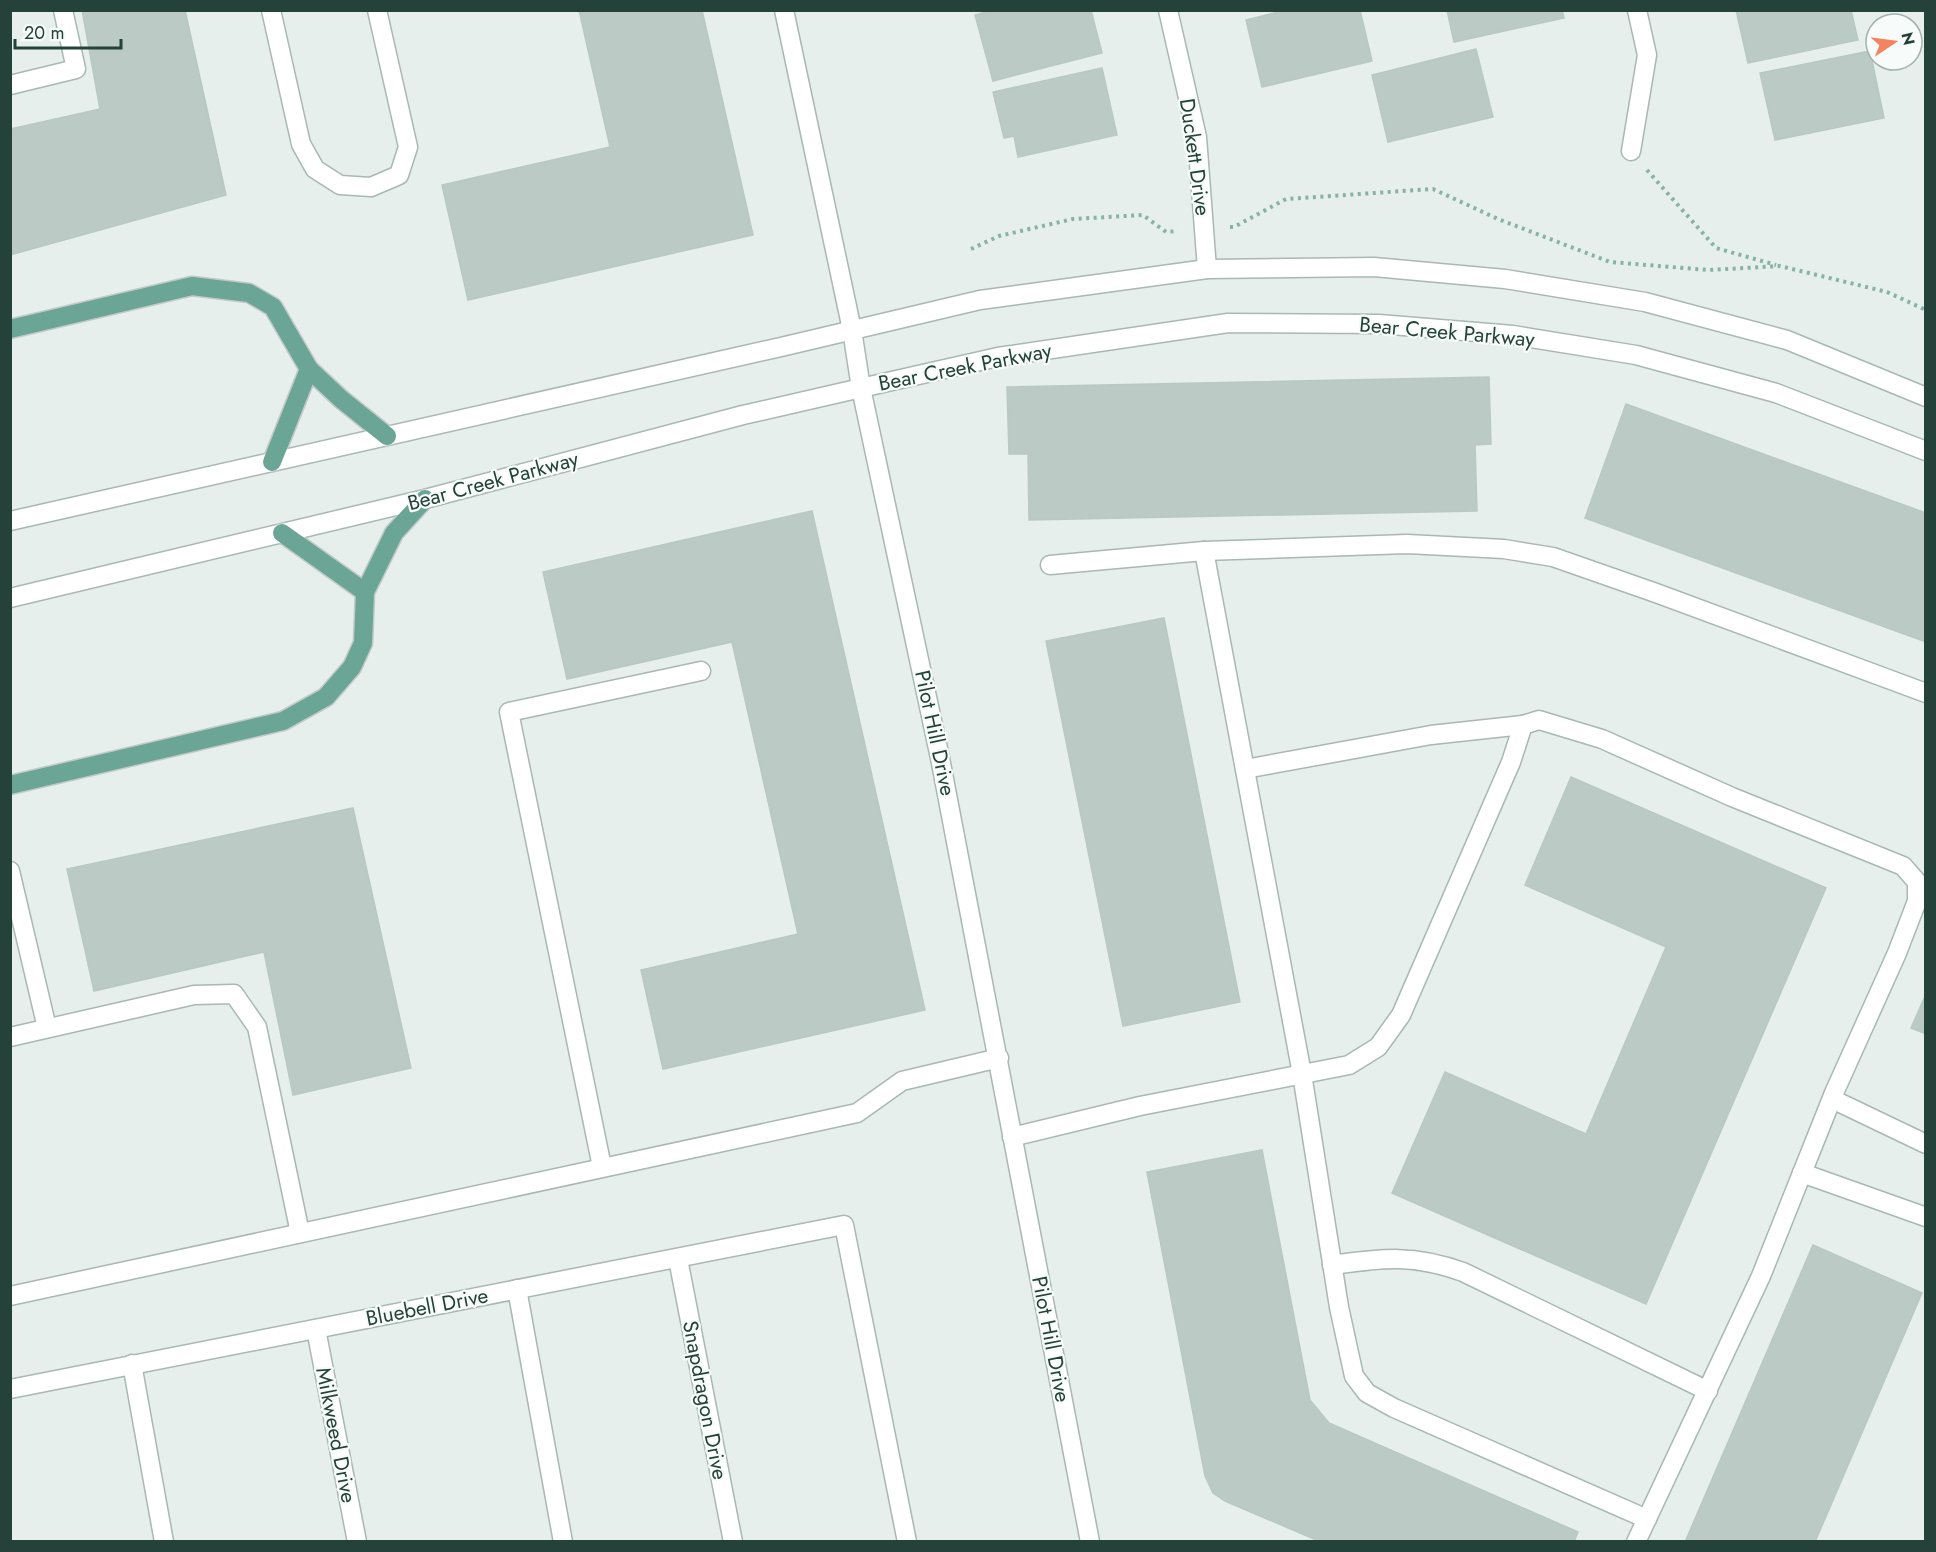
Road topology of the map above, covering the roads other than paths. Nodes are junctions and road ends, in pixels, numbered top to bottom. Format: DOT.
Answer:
graph roads {
  1 [pos="63,10"];
  2 [pos="271,10"];
  3 [pos="377,10"];
  4 [pos="784,10"];
  5 [pos="1168,10"];
  6 [pos="1637,10"];
  7 [pos="10,85"];
  8 [pos="1631,151"];
  9 [pos="1207,269"];
  10 [pos="10,329"];
  11 [pos="852,330"];
  12 [pos="309,369"];
  13 [pos="861,388"];
  14 [pos="1926,397"];
  15 [pos="387,436"];
  16 [pos="1926,451"];
  17 [pos="272,462"];
  18 [pos="425,499"];
  19 [pos="10,520"];
  20 [pos="282,533"];
  21 [pos="1204,551"];
  22 [pos="1050,565"];
  23 [pos="365,592"];
  24 [pos="10,598"];
  25 [pos="701,671"];
  26 [pos="1926,693"];
  27 [pos="1523,725"];
  28 [pos="1245,769"];
  29 [pos="10,785"];
  30 [pos="10,871"];
  31 [pos="1926,883"];
  32 [pos="1917,901"];
  33 [pos="47,1028"];
  34 [pos="10,1037"];
  35 [pos="999,1058"];
  36 [pos="1302,1074"];
  37 [pos="1833,1096"];
  38 [pos="1012,1137"];
  39 [pos="1926,1144"];
  40 [pos="602,1167"];
  41 [pos="1802,1173"];
  42 [pos="1926,1217"];
  43 [pos="300,1233"];
  44 [pos="678,1259"];
  45 [pos="1332,1265"];
  46 [pos="517,1289"];
  47 [pos="10,1296"];
  48 [pos="316,1329"];
  49 [pos="132,1364"];
  50 [pos="10,1389"];
  51 [pos="1708,1391"];
  52 [pos="1647,1519"];
  53 [pos="164,1542"];
  54 [pos="357,1542"];
  55 [pos="563,1542"];
  56 [pos="733,1542"];
  57 [pos="907,1542"];
  58 [pos="1090,1542"];
  59 [pos="1636,1542"];
  1 -- 7 [label="street"];
  2 -- 3 [label="street"];
  4 -- 11 [label="street, Pilot Hill Drive"];
  5 -- 9 [label="street, Duckett Drive"];
  6 -- 8 [label="street"];
  9 -- 11 [label="street"];
  9 -- 14 [label="street"];
  10 -- 12 [label="main road"];
  11 -- 13 [label="street, Pilot Hill Drive"];
  11 -- 15 [label="street"];
  12 -- 15 [label="main road"];
  12 -- 17 [label="main road"];
  13 -- 16 [label="street, Bear Creek Parkway"];
  13 -- 18 [label="street, Bear Creek Parkway"];
  13 -- 35 [label="street, Pilot Hill Drive"];
  15 -- 17 [label="street"];
  17 -- 19 [label="street"];
  18 -- 20 [label="street, Bear Creek Parkway"];
  18 -- 23 [label="main road"];
  20 -- 23 [label="main road"];
  20 -- 24 [label="street, Bear Creek Parkway"];
  21 -- 22 [label="street"];
  21 -- 26 [label="street"];
  21 -- 28 [label="street"];
  23 -- 29 [label="main road"];
  25 -- 40 [label="street"];
  27 -- 28 [label="street"];
  27 -- 32 [label="street"];
  27 -- 36 [label="street"];
  28 -- 36 [label="street"];
  30 -- 33 [label="street"];
  31 -- 32 [label="street"];
  32 -- 37 [label="street"];
  33 -- 34 [label="street"];
  33 -- 43 [label="street"];
  35 -- 38 [label="street, Pilot Hill Drive"];
  35 -- 40 [label="street"];
  36 -- 38 [label="street"];
  36 -- 45 [label="street"];
  37 -- 39 [label="street"];
  37 -- 41 [label="street"];
  38 -- 58 [label="street, Pilot Hill Drive"];
  40 -- 43 [label="street"];
  41 -- 42 [label="street"];
  41 -- 51 [label="street"];
  43 -- 47 [label="street"];
  44 -- 46 [label="street, Bluebell Drive"];
  44 -- 56 [label="street, Snapdragon Drive"];
  44 -- 57 [label="street, Bluebell Drive"];
  45 -- 51 [label="street"];
  45 -- 52 [label="street"];
  46 -- 48 [label="street, Bluebell Drive"];
  46 -- 55 [label="street"];
  48 -- 49 [label="street, Bluebell Drive"];
  48 -- 54 [label="street, Milkweed Drive"];
  49 -- 50 [label="street, Bluebell Drive"];
  49 -- 53 [label="street"];
  51 -- 52 [label="street"];
  52 -- 59 [label="street"];
}
